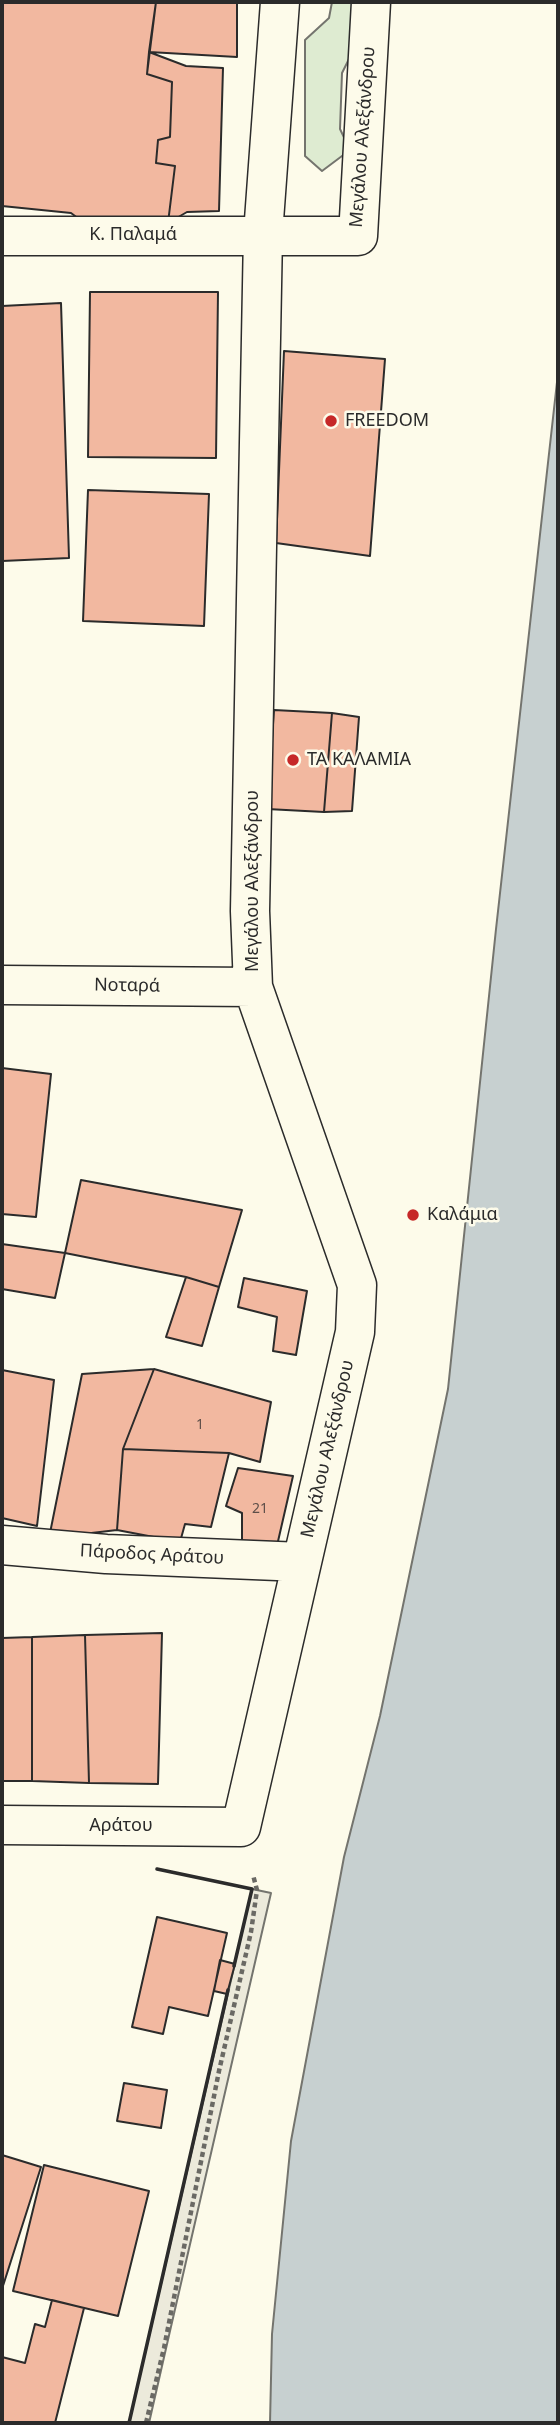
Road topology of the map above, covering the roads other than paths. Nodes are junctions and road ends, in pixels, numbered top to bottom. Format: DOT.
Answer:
graph roads {
  1 [pos="280,2"];
  2 [pos="371,2"];
  3 [pos="264,234"];
  4 [pos="2,236"];
  5 [pos="2,985"];
  6 [pos="253,987"];
  7 [pos="2,1545"];
  8 [pos="302,1562"];
  9 [pos="2,1825"];
  10 [pos="241,1827"];
  1 -- 3 [label="street"];
  2 -- 3 [label="street, Μεγάλου Αλεξάνδρου"];
  3 -- 4 [label="street, Κ. Παλαμά"];
  3 -- 6 [label="street, Μεγάλου Αλεξάνδρου"];
  5 -- 6 [label="street, Νοταρά"];
  6 -- 8 [label="street, Μεγάλου Αλεξάνδρου"];
  7 -- 8 [label="street, Πάροδος Αράτου"];
  8 -- 10 [label="street, Μεγάλου Αλεξάνδρου"];
  9 -- 10 [label="street, Αράτου"];
}
